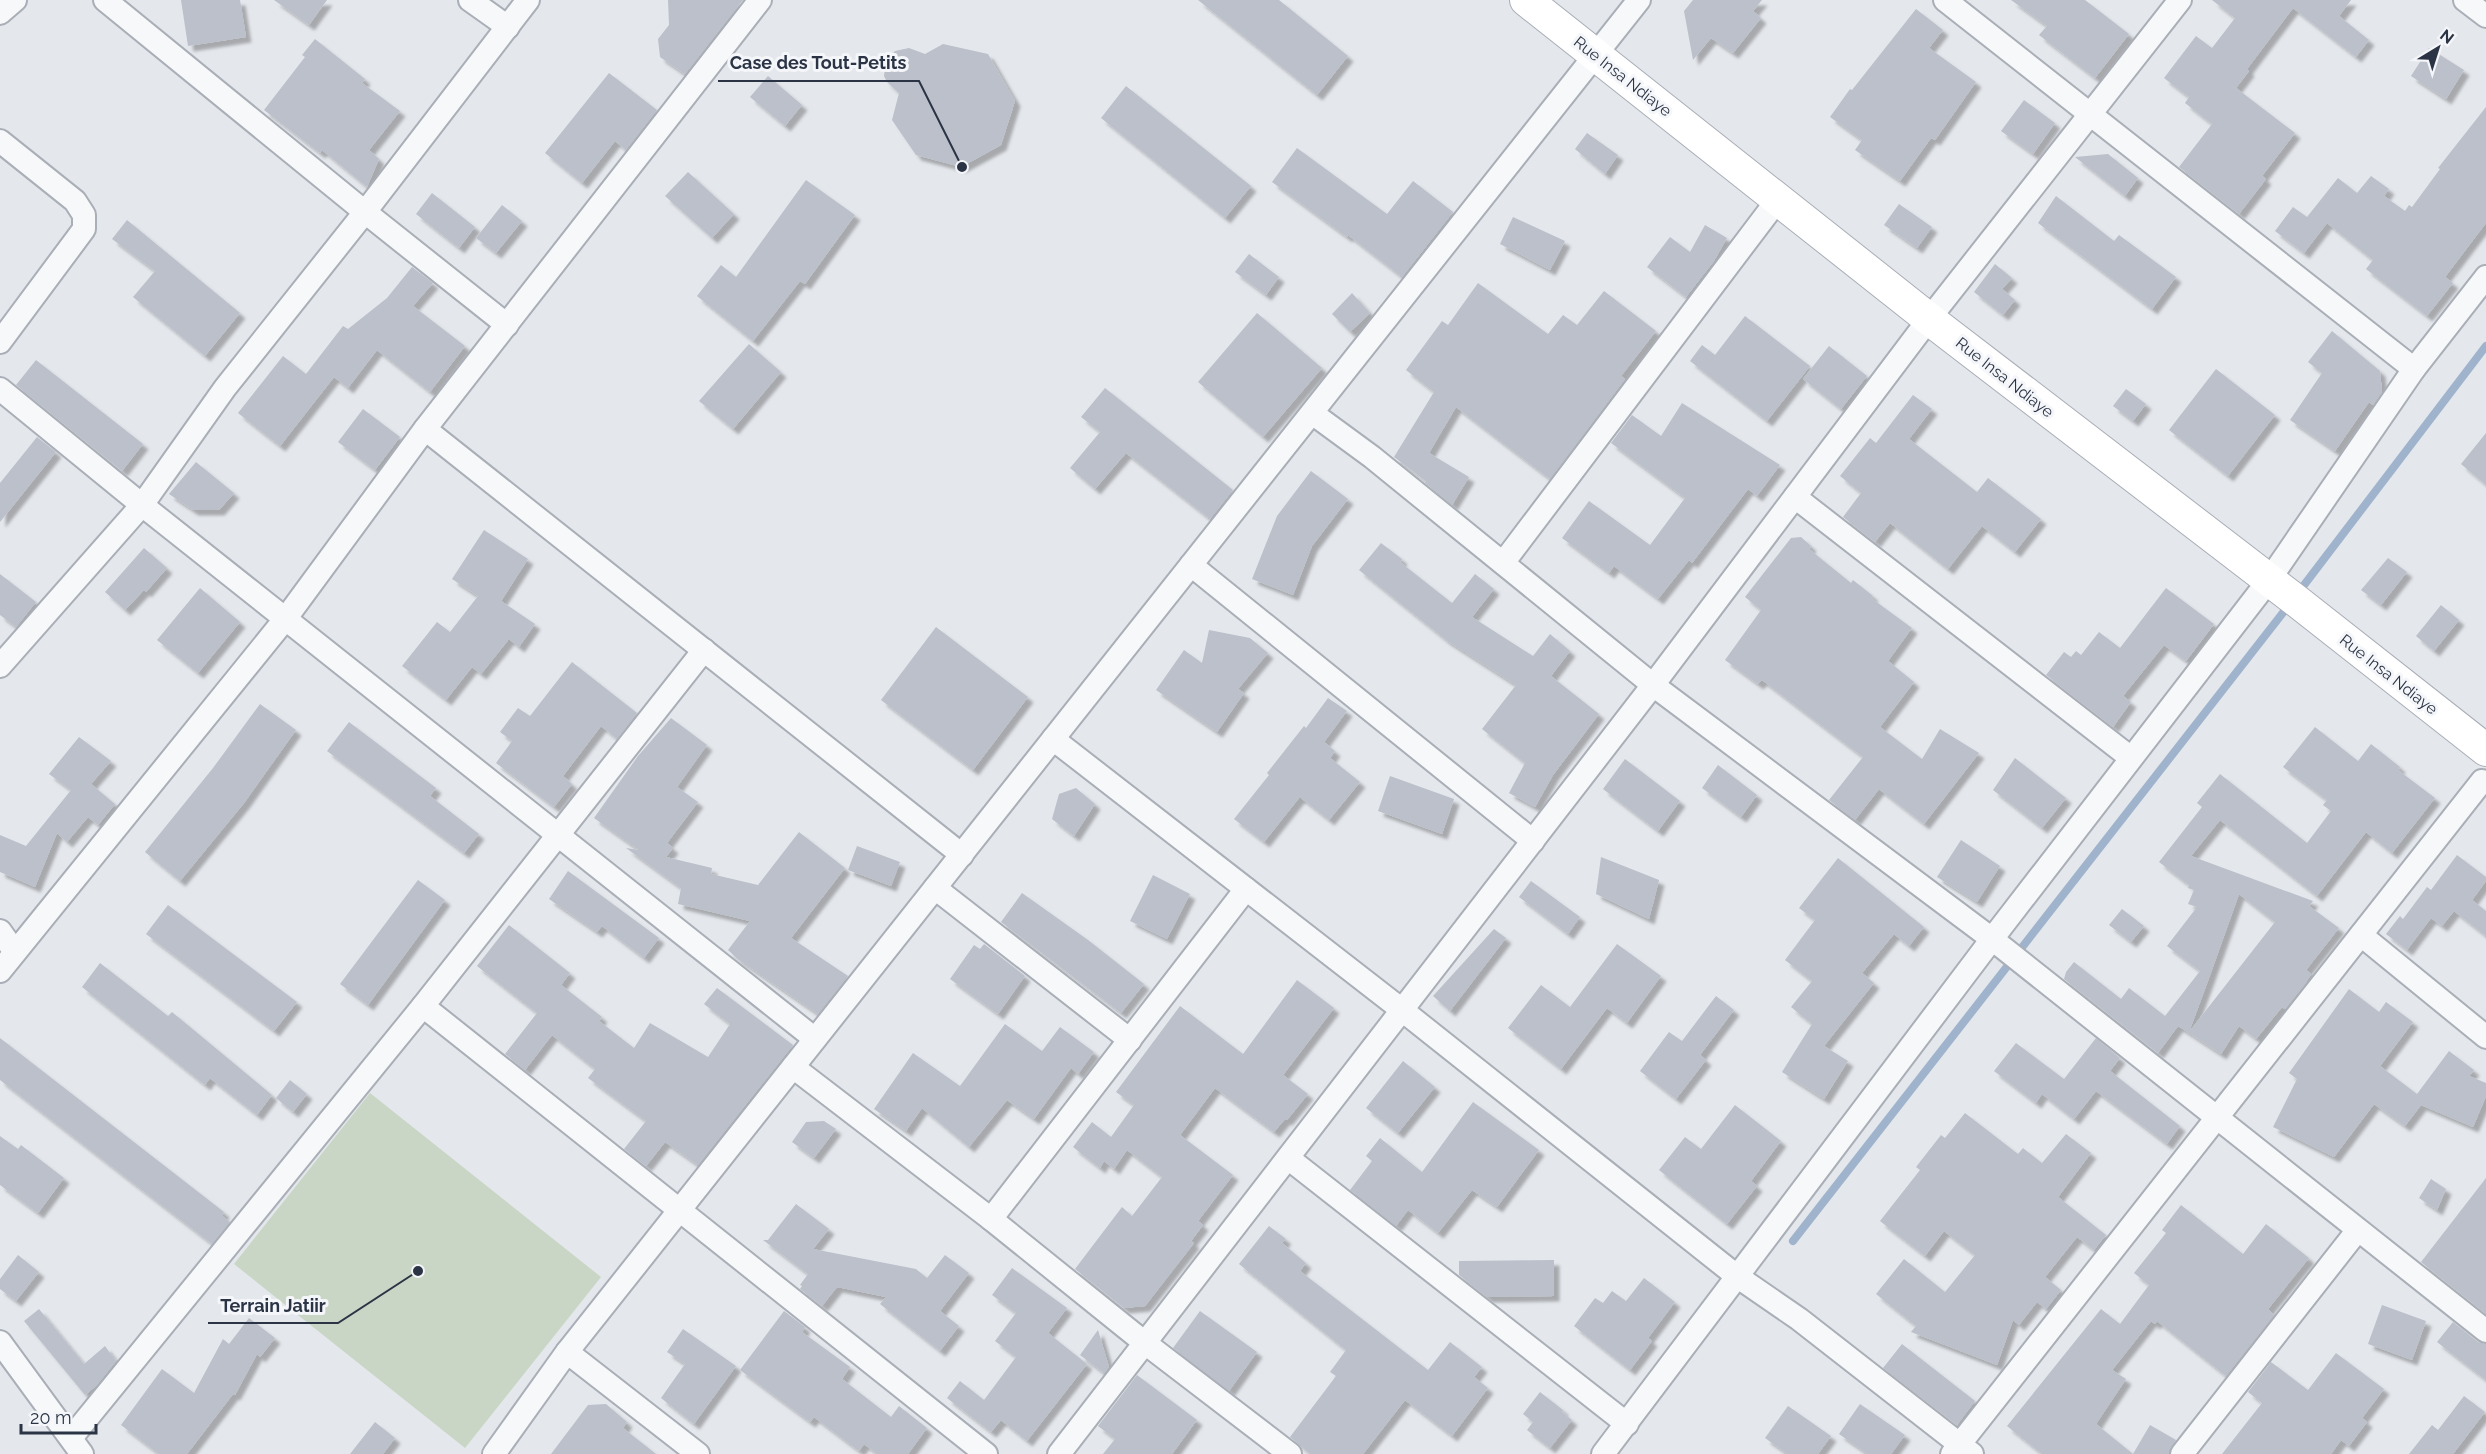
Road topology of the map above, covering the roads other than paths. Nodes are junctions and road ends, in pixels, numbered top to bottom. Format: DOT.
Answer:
graph roads {
  1 [pos="15,0"];
  2 [pos="105,0"];
  3 [pos="470,0"];
  4 [pos="528,0"];
  5 [pos="760,0"];
  6 [pos="1526,0"];
  7 [pos="1639,0"];
  8 [pos="1945,0"];
  9 [pos="2180,0"];
  10 [pos="2465,0"];
  11 [pos="0,13"];
  12 [pos="2486,16"];
  13 [pos="508,27"];
  14 [pos="1596,55"];
  15 [pos="2091,114"];
  16 [pos="0,141"];
  17 [pos="1779,198"];
  18 [pos="365,212"];
  19 [pos="2486,277"];
  20 [pos="1929,319"];
  21 [pos="507,325"];
  22 [pos="0,342"];
  23 [pos="2414,369"];
  24 [pos="0,389"];
  25 [pos="1312,413"];
  26 [pos="425,429"];
  27 [pos="1795,497"];
  28 [pos="142,505"];
  29 [pos="1503,563"];
  30 [pos="1191,565"];
  31 [pos="2269,580"];
  32 [pos="286,618"];
  33 [pos="704,650"];
  34 [pos="0,666"];
  35 [pos="1653,685"];
  36 [pos="1053,739"];
  37 [pos="2486,750"];
  38 [pos="2131,758"];
  39 [pos="2482,781"];
  40 [pos="558,835"];
  41 [pos="1533,841"];
  42 [pos="962,855"];
  43 [pos="935,888"];
  44 [pos="1246,889"];
  45 [pos="0,931"];
  46 [pos="2361,935"];
  47 [pos="1992,939"];
  48 [pos="15,952"];
  49 [pos="0,970"];
  50 [pos="423,1006"];
  51 [pos="1402,1010"];
  52 [pos="2486,1037"];
  53 [pos="815,1039"];
  54 [pos="1130,1040"];
  55 [pos="793,1067"];
  56 [pos="2217,1117"];
  57 [pos="1288,1158"];
  58 [pos="679,1210"];
  59 [pos="992,1219"];
  60 [pos="2357,1231"];
  61 [pos="1738,1277"];
  62 [pos="2486,1332"];
  63 [pos="0,1342"];
  64 [pos="1144,1343"];
  65 [pos="567,1352"];
  66 [pos="1627,1424"];
  67 [pos="76,1446"];
  68 [pos="1961,1451"];
  69 [pos="494,1454"];
  70 [pos="698,1454"];
  71 [pos="986,1454"];
  72 [pos="1059,1454"];
  73 [pos="1290,1454"];
  74 [pos="1603,1454"];
  75 [pos="2182,1454"];
  1 -- 11 [label="street"];
  2 -- 18 [label="street"];
  3 -- 13 [label="street"];
  4 -- 13 [label="street"];
  5 -- 21 [label="street"];
  6 -- 14 [label="main road, Rue Insa Ndiaye"];
  7 -- 14 [label="street"];
  8 -- 15 [label="street"];
  9 -- 15 [label="street"];
  10 -- 12 [label="street"];
  13 -- 18 [label="street"];
  14 -- 17 [label="main road, Rue Insa Ndiaye"];
  14 -- 25 [label="street"];
  15 -- 20 [label="street"];
  15 -- 23 [label="street"];
  16 -- 22 [label="street"];
  17 -- 20 [label="main road, Rue Insa Ndiaye"];
  17 -- 29 [label="street"];
  18 -- 21 [label="street"];
  18 -- 28 [label="street"];
  19 -- 23 [label="street"];
  20 -- 27 [label="street"];
  20 -- 31 [label="main road, Rue Insa Ndiaye"];
  21 -- 26 [label="street"];
  23 -- 31 [label="street"];
  24 -- 28 [label="street"];
  25 -- 29 [label="street"];
  25 -- 30 [label="street"];
  26 -- 32 [label="street"];
  26 -- 33 [label="street"];
  27 -- 35 [label="street"];
  27 -- 38 [label="street"];
  28 -- 32 [label="street"];
  28 -- 34 [label="street"];
  29 -- 35 [label="street"];
  30 -- 36 [label="street"];
  30 -- 41 [label="street"];
  31 -- 37 [label="main road, Rue Insa Ndiaye"];
  31 -- 38 [label="street"];
  32 -- 40 [label="street"];
  32 -- 48 [label="street"];
  33 -- 40 [label="street"];
  33 -- 42 [label="street"];
  35 -- 41 [label="street"];
  35 -- 47 [label="street"];
  36 -- 42 [label="street"];
  36 -- 44 [label="street"];
  38 -- 47 [label="street"];
  39 -- 46 [label="street"];
  40 -- 50 [label="street"];
  40 -- 53 [label="street"];
  41 -- 51 [label="street"];
  42 -- 43 [label="street"];
  43 -- 53 [label="street"];
  43 -- 54 [label="street"];
  44 -- 51 [label="street"];
  44 -- 54 [label="street"];
  45 -- 48 [label="street"];
  46 -- 52 [label="street"];
  46 -- 56 [label="street"];
  47 -- 56 [label="street"];
  47 -- 61 [label="street"];
  48 -- 49 [label="street"];
  50 -- 58 [label="street"];
  50 -- 67 [label="street"];
  51 -- 57 [label="street"];
  51 -- 61 [label="street"];
  53 -- 55 [label="street"];
  54 -- 59 [label="street"];
  55 -- 58 [label="street"];
  55 -- 59 [label="street"];
  56 -- 60 [label="street"];
  56 -- 68 [label="street"];
  57 -- 64 [label="street"];
  57 -- 66 [label="street"];
  58 -- 65 [label="street"];
  58 -- 71 [label="street"];
  59 -- 64 [label="street"];
  60 -- 62 [label="street"];
  60 -- 75 [label="street"];
  61 -- 66 [label="street"];
  61 -- 68 [label="street"];
  63 -- 67 [label="street"];
  64 -- 72 [label="street"];
  64 -- 73 [label="street"];
  65 -- 69 [label="street"];
  65 -- 70 [label="street"];
  66 -- 74 [label="street"];
}
